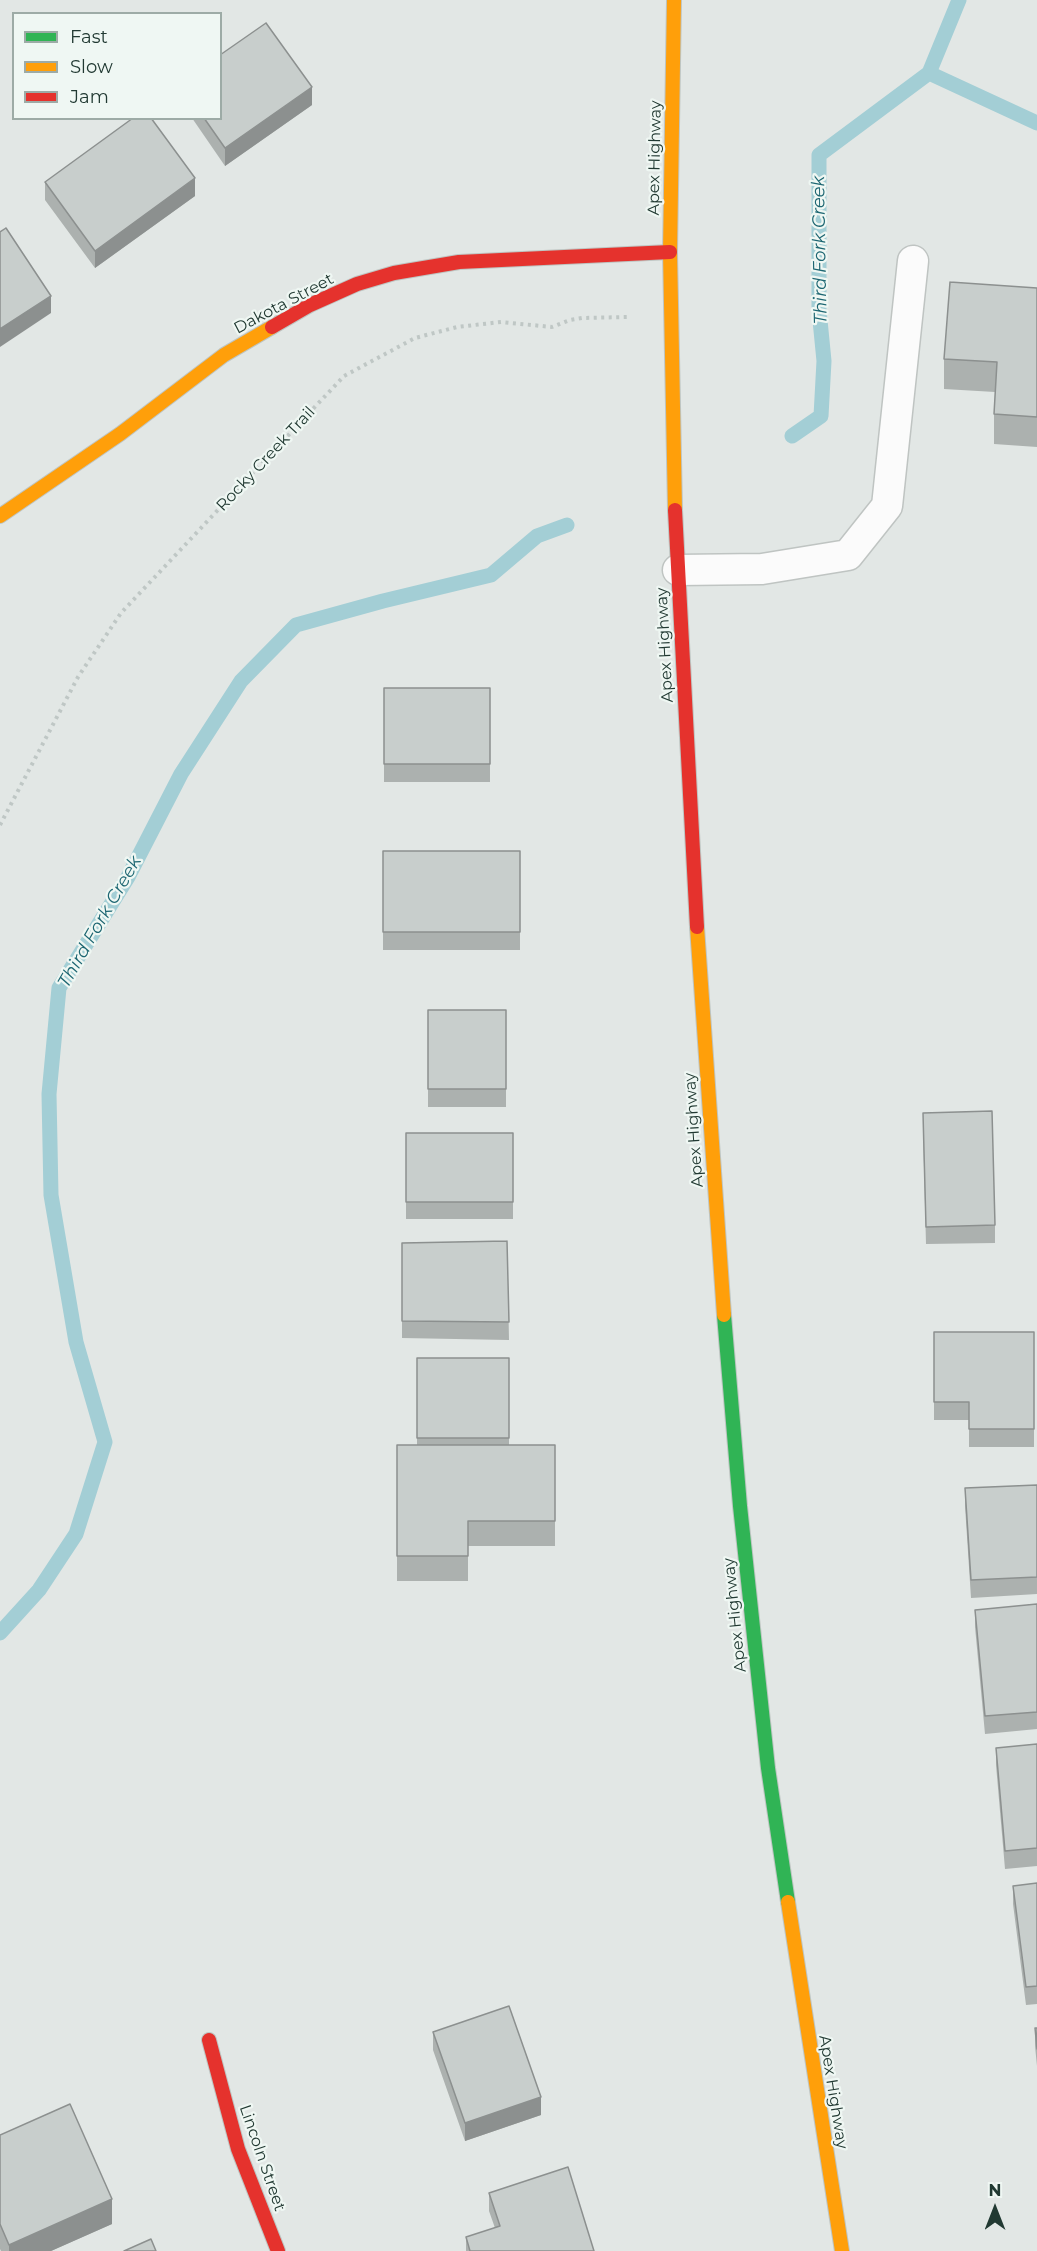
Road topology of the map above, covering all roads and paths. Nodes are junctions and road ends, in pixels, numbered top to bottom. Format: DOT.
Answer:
graph roads {
  1 [pos="674,0"];
  2 [pos="670,252"];
  3 [pos="913,261"];
  4 [pos="672,316"];
  5 [pos="0,516"];
  6 [pos="678,570"];
  7 [pos="0,825"];
  8 [pos="209,2040"];
  9 [pos="278,2251"];
  10 [pos="842,2251"];
  1 -- 2 [label="main road, Apex Highway"];
  2 -- 4 [label="main road, Apex Highway"];
  2 -- 5 [label="main road, Dakota Street"];
  3 -- 6 [label="lane"];
  4 -- 6 [label="main road, Apex Highway"];
  4 -- 7 [label="path, Rocky Creek Trail"];
  6 -- 10 [label="main road, Apex Highway"];
  8 -- 9 [label="main road, Lincoln Street"];
}
